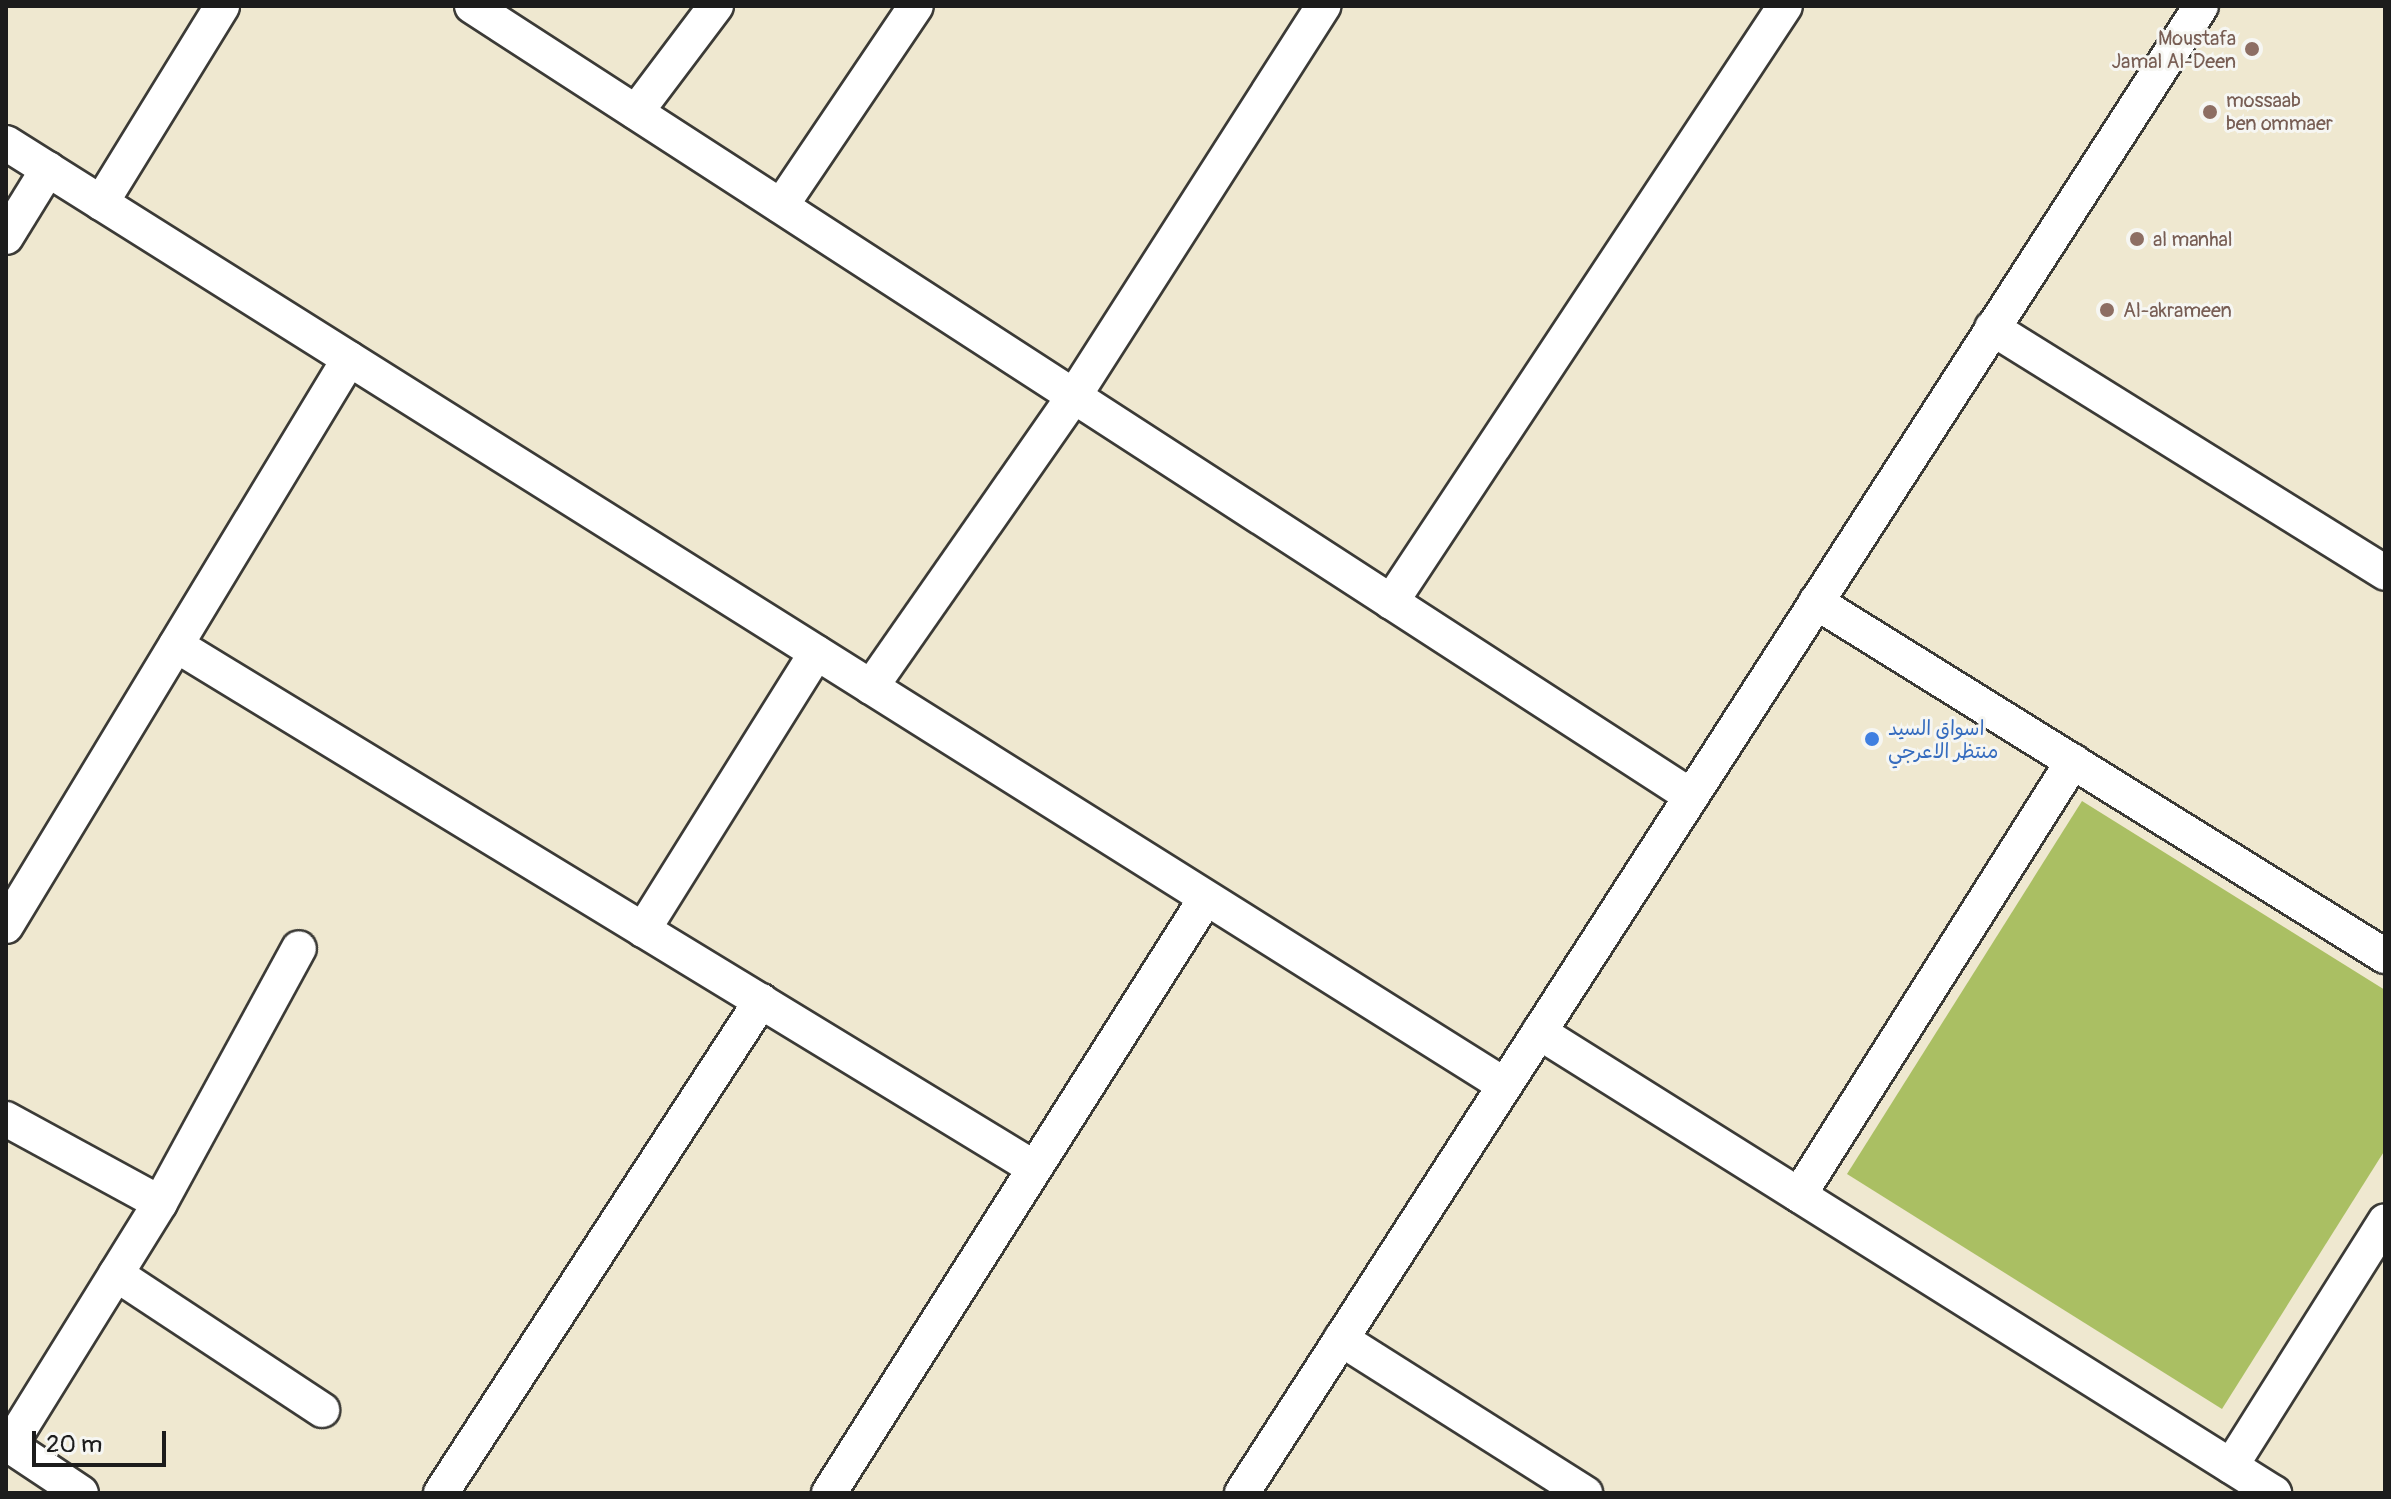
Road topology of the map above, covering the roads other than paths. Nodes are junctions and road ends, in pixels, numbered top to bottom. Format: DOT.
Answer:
graph roads {
  1 [pos="222,6"];
  2 [pos="472,6"];
  3 [pos="716,6"];
  4 [pos="916,6"];
  5 [pos="1323,6"];
  6 [pos="1785,6"];
  7 [pos="2201,6"];
  8 [pos="636,112"];
  9 [pos="6,143"];
  10 [pos="48,169"];
  11 [pos="101,203"];
  12 [pos="781,206"];
  13 [pos="6,237"];
  14 [pos="1992,328"];
  15 [pos="349,359"];
  16 [pos="1074,396"];
  17 [pos="2385,573"];
  18 [pos="1391,602"];
  19 [pos="1816,602"];
  20 [pos="176,645"];
  21 [pos="816,653"];
  22 [pos="871,687"];
  23 [pos="2073,761"];
  24 [pos="1691,796"];
  25 [pos="1206,898"];
  26 [pos="6,926"];
  27 [pos="643,930"];
  28 [pos="299,948"];
  29 [pos="2385,956"];
  30 [pos="761,1001"];
  31 [pos="1539,1032"];
  32 [pos="1504,1085"];
  33 [pos="6,1119"];
  34 [pos="1034,1168"];
  35 [pos="1799,1195"];
  36 [pos="160,1203"];
  37 [pos="2385,1221"];
  38 [pos="116,1274"];
  39 [pos="1341,1339"];
  40 [pos="322,1410"];
  41 [pos="8,1444"];
  42 [pos="2231,1466"];
  43 [pos="81,1493"];
  44 [pos="441,1493"];
  45 [pos="829,1493"];
  46 [pos="1242,1493"];
  47 [pos="1585,1493"];
  48 [pos="2274,1493"];
  1 -- 11 [label="street"];
  2 -- 8 [label="street"];
  3 -- 8 [label="street"];
  4 -- 12 [label="street"];
  5 -- 16 [label="street"];
  6 -- 18 [label="street"];
  7 -- 14 [label="street"];
  8 -- 12 [label="street"];
  9 -- 10 [label="street"];
  10 -- 11 [label="street"];
  10 -- 13 [label="street"];
  11 -- 15 [label="street"];
  12 -- 16 [label="street"];
  14 -- 17 [label="street"];
  14 -- 19 [label="street"];
  15 -- 20 [label="street"];
  15 -- 21 [label="street"];
  16 -- 18 [label="street"];
  16 -- 22 [label="street"];
  18 -- 24 [label="street"];
  19 -- 23 [label="street"];
  19 -- 24 [label="street"];
  20 -- 26 [label="street"];
  20 -- 27 [label="street"];
  21 -- 22 [label="street"];
  21 -- 27 [label="street"];
  22 -- 25 [label="street"];
  23 -- 29 [label="street"];
  23 -- 35 [label="street"];
  24 -- 31 [label="street"];
  25 -- 32 [label="street"];
  25 -- 34 [label="street"];
  27 -- 30 [label="street"];
  28 -- 36 [label="street"];
  30 -- 34 [label="street"];
  30 -- 44 [label="street"];
  31 -- 32 [label="street"];
  31 -- 35 [label="street"];
  32 -- 39 [label="street"];
  33 -- 36 [label="street"];
  34 -- 45 [label="street"];
  35 -- 42 [label="street"];
  36 -- 38 [label="street"];
  37 -- 42 [label="street"];
  38 -- 40 [label="street"];
  38 -- 41 [label="street"];
  39 -- 46 [label="street"];
  39 -- 47 [label="street"];
  41 -- 43 [label="street"];
  42 -- 48 [label="street"];
}
